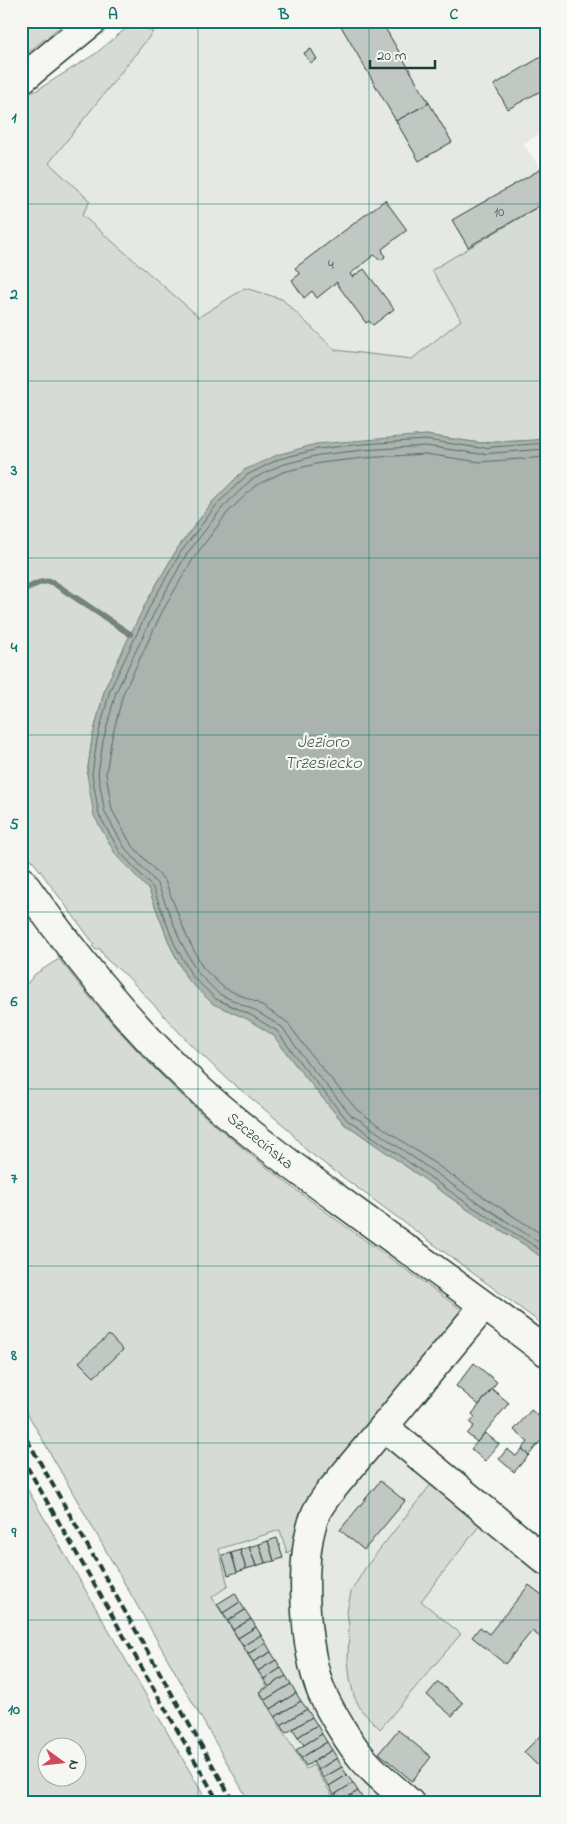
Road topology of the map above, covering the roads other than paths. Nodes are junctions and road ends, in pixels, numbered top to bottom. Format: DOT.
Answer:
graph roads {
  1 [pos="93,21"];
  2 [pos="21,80"];
  3 [pos="21,880"];
  4 [pos="484,1306"];
  5 [pos="546,1352"];
  6 [pos="384,1427"];
  7 [pos="546,1561"];
  8 [pos="410,1803"];
  1 -- 2 [label="street"];
  3 -- 4 [label="street, Szczecińska"];
  4 -- 5 [label="street, Szczecińska"];
  4 -- 6 [label="street"];
  6 -- 7 [label="street"];
  6 -- 8 [label="street"];
}
